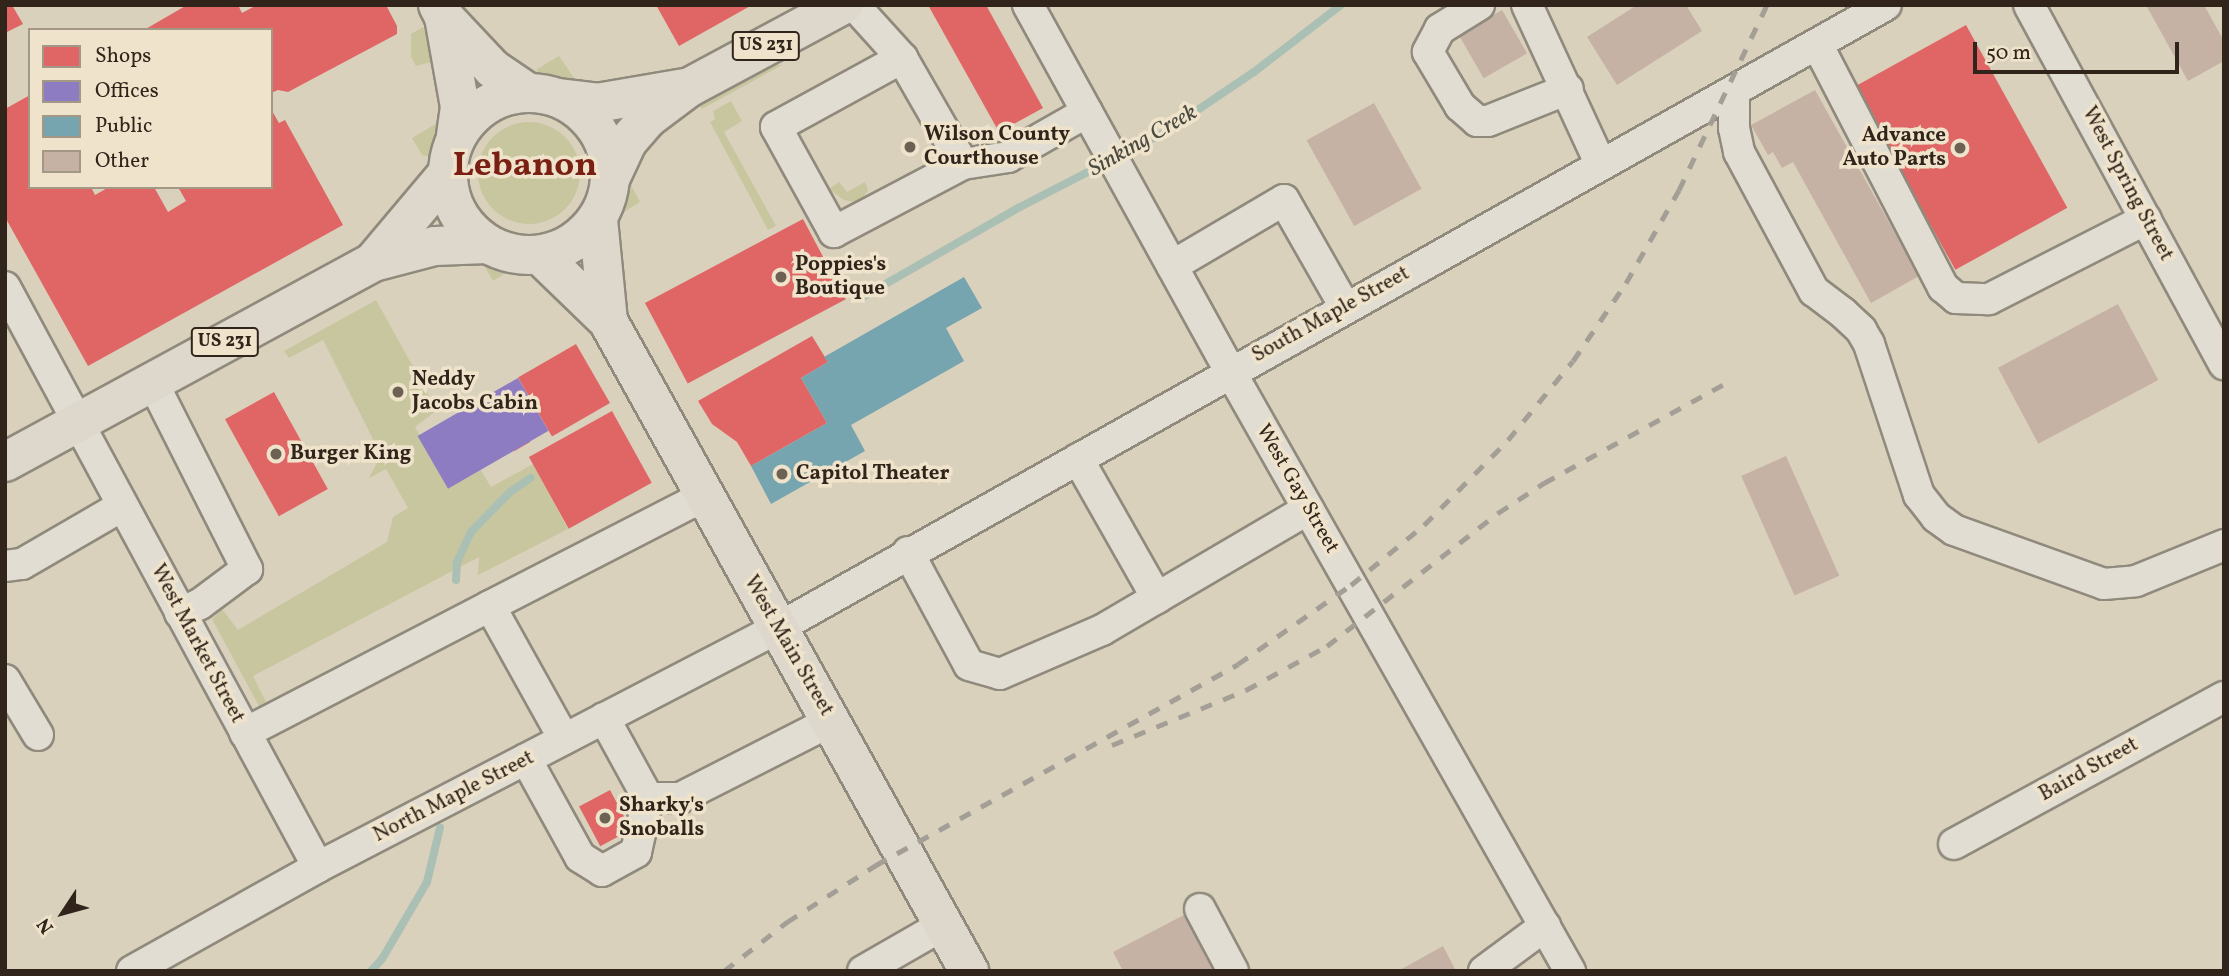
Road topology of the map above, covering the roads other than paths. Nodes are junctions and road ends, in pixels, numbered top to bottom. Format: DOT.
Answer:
graph roads {
  1 [pos="843,5"];
  2 [pos="855,5"];
  3 [pos="1028,5"];
  4 [pos="1479,5"];
  5 [pos="1527,5"];
  6 [pos="1885,5"];
  7 [pos="2029,5"];
  8 [pos="441,11"];
  9 [pos="1816,44"];
  10 [pos="902,58"];
  11 [pos="688,88"];
  12 [pos="1568,89"];
  13 [pos="1734,91"];
  14 [pos="543,95"];
  15 [pos="1087,112"];
  16 [pos="456,137"];
  17 [pos="963,164"];
  18 [pos="1601,165"];
  19 [pos="447,174"];
  20 [pos="611,177"];
  21 [pos="597,219"];
  22 [pos="2146,219"];
  23 [pos="487,244"];
  24 [pos="540,255"];
  25 [pos="373,262"];
  26 [pos="1172,266"];
  27 [pos="9,302"];
  28 [pos="1346,307"];
  29 [pos="608,321"];
  30 [pos="2220,349"];
  31 [pos="1230,371"];
  32 [pos="152,381"];
  33 [pos="76,421"];
  34 [pos="9,451"];
  35 [pos="1078,459"];
  36 [pos="704,495"];
  37 [pos="122,506"];
  38 [pos="1308,509"];
  39 [pos="2224,545"];
  40 [pos="908,552"];
  41 [pos="5,566"];
  42 [pos="1157,598"];
  43 [pos="490,606"];
  44 [pos="180,613"];
  45 [pos="778,628"];
  46 [pos="5,680"];
  47 [pos="2224,697"];
  48 [pos="604,718"];
  49 [pos="831,721"];
  50 [pos="245,733"];
  51 [pos="38,735"];
  52 [pos="564,739"];
  53 [pos="526,759"];
  54 [pos="648,798"];
  55 [pos="1954,844"];
  56 [pos="318,867"];
  57 [pos="1200,909"];
  58 [pos="943,925"];
  59 [pos="1545,926"];
  60 [pos="132,971"];
  61 [pos="863,971"];
  62 [pos="969,971"];
  63 [pos="1233,971"];
  64 [pos="1483,971"];
  65 [pos="1570,971"];
  1 -- 11 [label="main road, US 231"];
  2 -- 10 [label="street"];
  3 -- 15 [label="street, West Gay Street"];
  4 -- 12 [label="street"];
  5 -- 12 [label="street"];
  6 -- 9 [label="street, South Maple Street"];
  7 -- 22 [label="street, West Spring Street"];
  8 -- 14 [label="main road"];
  8 -- 16 [label="main road"];
  9 -- 13 [label="street, South Maple Street"];
  9 -- 22 [label="street"];
  10 -- 17 [label="street"];
  10 -- 17 [label="street"];
  11 -- 14 [label="main road"];
  11 -- 20 [label="main road, US 231"];
  12 -- 18 [label="street"];
  13 -- 18 [label="street, South Maple Street"];
  13 -- 39 [label="street"];
  14 -- 16 [label="main road, US 231"];
  14 -- 20 [label="main road, US 231"];
  15 -- 17 [label="street"];
  15 -- 26 [label="street, West Gay Street"];
  16 -- 19 [label="main road, US 231"];
  18 -- 28 [label="street, South Maple Street"];
  19 -- 23 [label="main road, US 231"];
  19 -- 25 [label="main road, US 231"];
  20 -- 21 [label="main road, US 231"];
  21 -- 24 [label="main road, US 231"];
  21 -- 29 [label="main road, West Main Street"];
  22 -- 30 [label="street, West Spring Street"];
  23 -- 24 [label="main road, US 231"];
  23 -- 25 [label="main road, US 231"];
  24 -- 29 [label="main road, West Main Street"];
  25 -- 32 [label="main road, US 231"];
  26 -- 28 [label="street"];
  26 -- 31 [label="street, West Gay Street"];
  27 -- 33 [label="street, West Market Street"];
  28 -- 31 [label="street, South Maple Street"];
  29 -- 36 [label="main road, West Main Street"];
  31 -- 35 [label="street, South Maple Street"];
  31 -- 38 [label="street, West Gay Street"];
  32 -- 33 [label="main road, US 231"];
  32 -- 44 [label="street"];
  33 -- 34 [label="main road, US 231"];
  33 -- 37 [label="street, West Market Street"];
  35 -- 40 [label="street, South Maple Street"];
  35 -- 42 [label="street"];
  36 -- 43 [label="street"];
  36 -- 45 [label="main road, West Main Street"];
  37 -- 41 [label="street"];
  37 -- 44 [label="street, West Market Street"];
  38 -- 42 [label="street"];
  38 -- 59 [label="street, West Gay Street"];
  40 -- 42 [label="street"];
  40 -- 45 [label="street, South Maple Street"];
  43 -- 50 [label="street"];
  43 -- 52 [label="street"];
  44 -- 50 [label="street, West Market Street"];
  45 -- 48 [label="street, North Maple Street"];
  45 -- 49 [label="main road, West Main Street"];
  46 -- 51 [label="street"];
  47 -- 55 [label="street, Baird Street"];
  48 -- 52 [label="street, North Maple Street"];
  48 -- 54 [label="street"];
  49 -- 54 [label="street"];
  49 -- 58 [label="main road, West Main Street"];
  50 -- 56 [label="street, West Market Street"];
  52 -- 53 [label="street, North Maple Street"];
  53 -- 54 [label="street"];
  53 -- 56 [label="street, North Maple Street"];
  56 -- 60 [label="street, North Maple Street"];
  57 -- 63 [label="street"];
  58 -- 61 [label="street"];
  58 -- 62 [label="main road, West Main Street"];
  59 -- 64 [label="street"];
  59 -- 65 [label="street, West Gay Street"];
}
